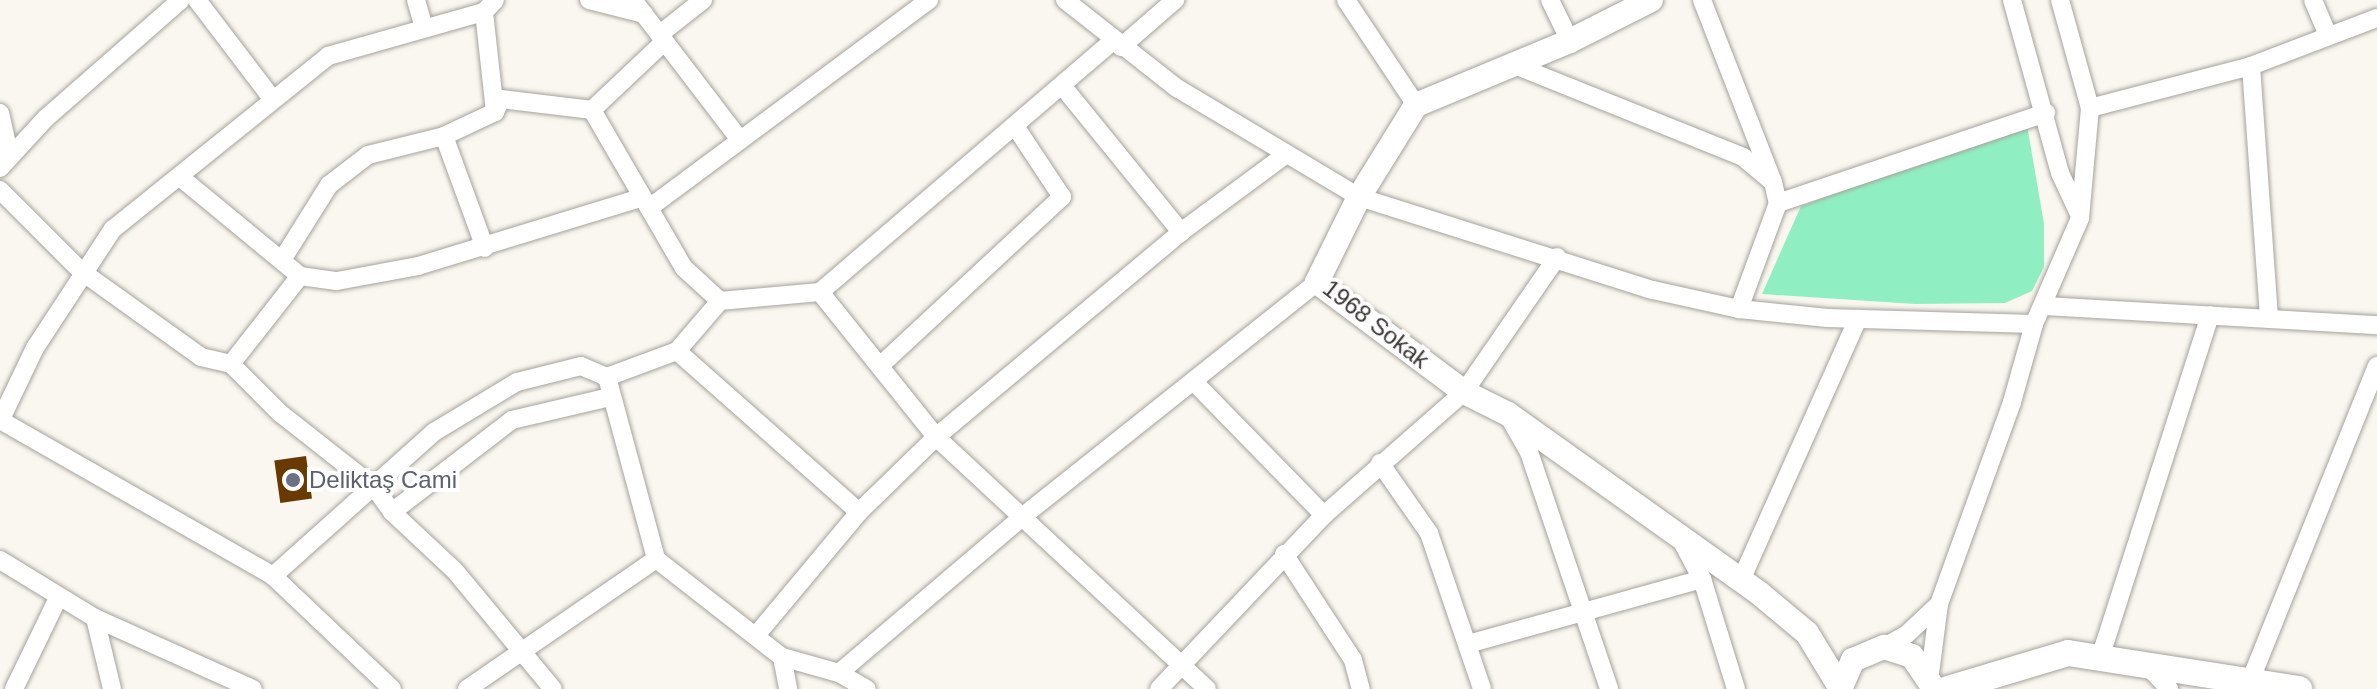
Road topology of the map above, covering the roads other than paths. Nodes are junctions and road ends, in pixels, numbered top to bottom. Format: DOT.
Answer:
graph roads {
  1 [pos="181,0"];
  2 [pos="197,0"];
  3 [pos="416,0"];
  4 [pos="589,0"];
  5 [pos="703,0"];
  6 [pos="929,0"];
  7 [pos="1065,0"];
  8 [pos="1175,0"];
  9 [pos="1346,0"];
  10 [pos="1550,0"];
  11 [pos="1651,0"];
  12 [pos="1702,0"];
  13 [pos="2012,0"];
  14 [pos="2060,0"];
  15 [pos="2313,0"];
  16 [pos="490,6"];
  17 [pos="639,7"];
  18 [pos="2377,18"];
  19 [pos="423,25"];
  20 [pos="2328,36"];
  21 [pos="663,38"];
  22 [pos="1570,41"];
  23 [pos="1117,44"];
  24 [pos="1512,64"];
  25 [pos="2251,66"];
  26 [pos="1064,88"];
  27 [pos="271,97"];
  28 [pos="1416,105"];
  29 [pos="2090,108"];
  30 [pos="592,110"];
  31 [pos="495,112"];
  32 [pos="0,113"];
  33 [pos="2046,113"];
  34 [pos="1015,126"];
  35 [pos="444,136"];
  36 [pos="740,140"];
  37 [pos="1285,155"];
  38 [pos="5,162"];
  39 [pos="180,177"];
  40 [pos="1773,182"];
  41 [pos="0,190"];
  42 [pos="1359,197"];
  43 [pos="645,203"];
  44 [pos="1778,203"];
  45 [pos="2080,218"];
  46 [pos="1181,232"];
  47 [pos="485,248"];
  48 [pos="1557,257"];
  49 [pos="282,260"];
  50 [pos="81,271"];
  51 [pos="300,276"];
  52 [pos="1317,282"];
  53 [pos="820,292"];
  54 [pos="720,301"];
  55 [pos="2045,306"];
  56 [pos="1739,309"];
  57 [pos="2210,315"];
  58 [pos="2269,318"];
  59 [pos="1858,319"];
  60 [pos="2034,324"];
  61 [pos="2377,325"];
  62 [pos="677,351"];
  63 [pos="231,364"];
  64 [pos="882,364"];
  65 [pos="2375,376"];
  66 [pos="607,377"];
  67 [pos="1194,382"];
  68 [pos="1464,392"];
  69 [pos="6,396"];
  70 [pos="610,397"];
  71 [pos="1508,414"];
  72 [pos="0,421"];
  73 [pos="936,437"];
  74 [pos="1380,463"];
  75 [pos="374,487"];
  76 [pos="392,512"];
  77 [pos="859,512"];
  78 [pos="1324,515"];
  79 [pos="1022,517"];
  80 [pos="1678,534"];
  81 [pos="1284,554"];
  82 [pos="656,559"];
  83 [pos="0,560"];
  84 [pos="273,576"];
  85 [pos="1702,579"];
  86 [pos="1741,580"];
  87 [pos="58,598"];
  88 [pos="1939,604"];
  89 [pos="1585,609"];
  90 [pos="95,618"];
  91 [pos="758,633"];
  92 [pos="1807,633"];
  93 [pos="1468,644"];
  94 [pos="1877,648"];
  95 [pos="526,653"];
  96 [pos="782,657"];
  97 [pos="2100,658"];
  98 [pos="1178,663"];
  99 [pos="2146,664"];
  100 [pos="839,673"];
  101 [pos="1978,684"];
  102 [pos="2249,684"];
  103 [pos="1937,686"];
  104 [pos="1840,688"];
  105 [pos="2285,688"];
  106 [pos="14,689"];
  107 [pos="112,689"];
  108 [pos="253,689"];
  109 [pos="392,689"];
  110 [pos="467,689"];
  111 [pos="553,689"];
  112 [pos="788,689"];
  113 [pos="867,689"];
  114 [pos="1159,689"];
  115 [pos="1207,689"];
  116 [pos="1361,689"];
  117 [pos="1482,689"];
  118 [pos="1609,689"];
  119 [pos="1736,689"];
  120 [pos="2169,689"];
  1 -- 38 [label="street"];
  2 -- 27 [label="street"];
  3 -- 19 [label="street"];
  4 -- 17 [label="street"];
  5 -- 21 [label="street"];
  6 -- 36 [label="street"];
  7 -- 23 [label="street"];
  8 -- 23 [label="street"];
  9 -- 28 [label="street"];
  10 -- 22 [label="street"];
  11 -- 22 [label="street"];
  12 -- 40 [label="street"];
  13 -- 33 [label="street"];
  14 -- 29 [label="street"];
  15 -- 20 [label="street"];
  16 -- 19 [label="street"];
  16 -- 31 [label="street"];
  17 -- 21 [label="street"];
  18 -- 20 [label="street"];
  19 -- 27 [label="street"];
  20 -- 25 [label="street"];
  21 -- 30 [label="street"];
  21 -- 36 [label="street"];
  22 -- 24 [label="street"];
  23 -- 26 [label="street"];
  23 -- 37 [label="street"];
  24 -- 28 [label="street"];
  24 -- 40 [label="street"];
  25 -- 29 [label="street"];
  25 -- 58 [label="street"];
  26 -- 34 [label="street"];
  26 -- 46 [label="street"];
  27 -- 39 [label="street"];
  28 -- 42 [label="street, 1968 Sokak"];
  29 -- 45 [label="street"];
  30 -- 31 [label="street"];
  30 -- 43 [label="street"];
  31 -- 35 [label="street"];
  32 -- 38 [label="street"];
  33 -- 44 [label="street"];
  33 -- 45 [label="street"];
  34 -- 53 [label="street"];
  34 -- 64 [label="street"];
  35 -- 47 [label="street"];
  35 -- 49 [label="street"];
  36 -- 43 [label="street"];
  37 -- 42 [label="street"];
  37 -- 46 [label="street"];
  39 -- 49 [label="street"];
  39 -- 50 [label="street"];
  40 -- 44 [label="street"];
  41 -- 50 [label="street"];
  42 -- 48 [label="street"];
  42 -- 52 [label="street, 1968 Sokak"];
  43 -- 47 [label="street"];
  43 -- 54 [label="street"];
  44 -- 56 [label="street"];
  45 -- 55 [label="street"];
  46 -- 73 [label="street"];
  47 -- 51 [label="street"];
  48 -- 56 [label="street"];
  48 -- 68 [label="street"];
  49 -- 51 [label="street"];
  50 -- 63 [label="street"];
  50 -- 69 [label="street"];
  51 -- 63 [label="street"];
  52 -- 67 [label="street"];
  52 -- 68 [label="street, 1968 Sokak"];
  53 -- 54 [label="street"];
  53 -- 64 [label="street"];
  54 -- 62 [label="street"];
  55 -- 57 [label="street"];
  55 -- 60 [label="street"];
  56 -- 59 [label="street"];
  57 -- 58 [label="street"];
  57 -- 97 [label="street"];
  58 -- 61 [label="street"];
  59 -- 60 [label="street"];
  59 -- 86 [label="street"];
  60 -- 88 [label="street"];
  62 -- 66 [label="street"];
  62 -- 77 [label="street"];
  63 -- 75 [label="street"];
  64 -- 73 [label="street"];
  65 -- 102 [label="street"];
  66 -- 70 [label="street"];
  66 -- 75 [label="street"];
  67 -- 78 [label="street"];
  67 -- 79 [label="street"];
  68 -- 71 [label="street, 1968 Sokak"];
  68 -- 74 [label="street"];
  69 -- 72 [label="street"];
  70 -- 76 [label="street"];
  70 -- 82 [label="street"];
  71 -- 80 [label="street, 1968 Sokak"];
  71 -- 89 [label="street"];
  72 -- 84 [label="street"];
  73 -- 77 [label="street"];
  73 -- 79 [label="street"];
  74 -- 78 [label="street"];
  74 -- 93 [label="street"];
  75 -- 76 [label="street"];
  75 -- 84 [label="street"];
  76 -- 95 [label="street"];
  77 -- 91 [label="street"];
  78 -- 81 [label="street"];
  79 -- 98 [label="street"];
  79 -- 100 [label="street"];
  80 -- 85 [label="street"];
  80 -- 86 [label="street, 1968 Sokak"];
  81 -- 98 [label="street"];
  81 -- 116 [label="street"];
  82 -- 91 [label="street"];
  82 -- 95 [label="street"];
  83 -- 87 [label="street"];
  84 -- 109 [label="street"];
  85 -- 89 [label="street"];
  85 -- 119 [label="street"];
  86 -- 92 [label="street, 1968 Sokak"];
  87 -- 90 [label="street"];
  87 -- 106 [label="street"];
  88 -- 94 [label="street"];
  88 -- 103 [label="street"];
  89 -- 93 [label="street"];
  89 -- 118 [label="street"];
  90 -- 107 [label="street"];
  90 -- 108 [label="street"];
  91 -- 96 [label="street"];
  92 -- 94 [label="street"];
  92 -- 104 [label="street"];
  93 -- 117 [label="street"];
  94 -- 103 [label="street"];
  94 -- 104 [label="street"];
  95 -- 110 [label="street"];
  95 -- 111 [label="street"];
  96 -- 100 [label="street"];
  96 -- 112 [label="street"];
  97 -- 99 [label="main road"];
  97 -- 101 [label="main road"];
  98 -- 114 [label="street"];
  98 -- 115 [label="street"];
  99 -- 102 [label="main road"];
  99 -- 120 [label="street"];
  100 -- 113 [label="street"];
  101 -- 103 [label="main road"];
  102 -- 105 [label="main road"];
}
